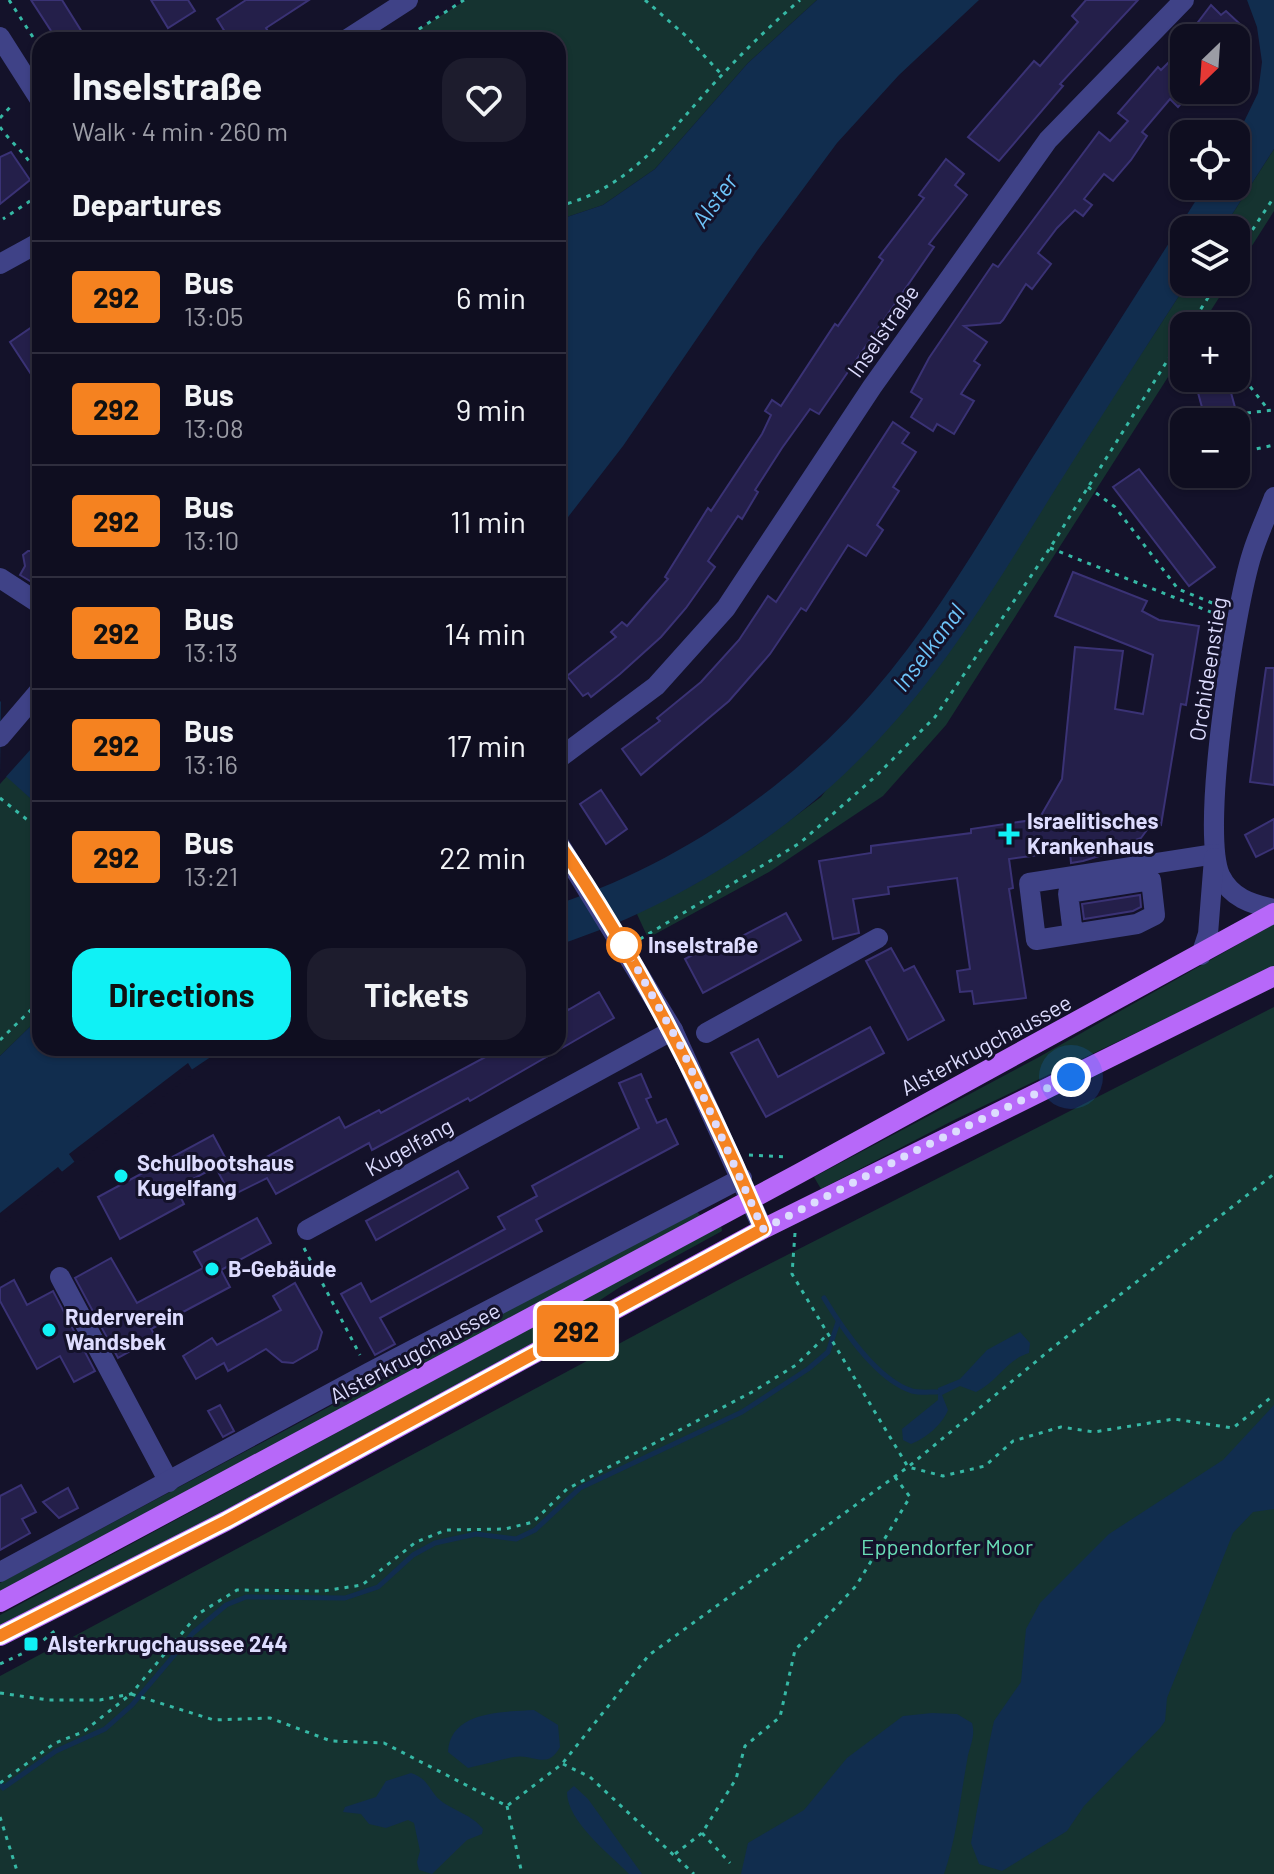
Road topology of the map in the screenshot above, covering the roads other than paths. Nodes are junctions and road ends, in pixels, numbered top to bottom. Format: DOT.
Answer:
graph roads {
  1 [pos="408,0"];
  2 [pos="1184,0"];
  3 [pos="358,32"];
  4 [pos="0,37"];
  5 [pos="32,87"];
  6 [pos="32,248"];
  7 [pos="0,264"];
  8 [pos="1274,497"];
  9 [pos="0,578"];
  10 [pos="32,599"];
  11 [pos="32,699"];
  12 [pos="0,737"];
  13 [pos="566,753"];
  14 [pos="566,854"];
  15 [pos="1215,854"];
  16 [pos="1274,911"];
  17 [pos="1073,934"];
  18 [pos="878,938"];
  19 [pos="1201,955"];
  20 [pos="1274,976"];
  21 [pos="673,1030"];
  22 [pos="706,1033"];
  23 [pos="742,1178"];
  24 [pos="751,1199"];
  25 [pos="763,1229"];
  26 [pos="307,1230"];
  27 [pos="60,1277"];
  28 [pos="169,1482"];
  29 [pos="0,1572"];
  30 [pos="0,1602"];
  31 [pos="0,1636"];
  1 -- 3 [label="street"];
  2 -- 13 [label="street, Inselstraße"];
  4 -- 5 [label="street"];
  6 -- 7 [label="street"];
  8 -- 15 [label="street, Orchideenstieg"];
  9 -- 10 [label="street"];
  11 -- 12 [label="street"];
  14 -- 21 [label="street"];
  15 -- 16 [label="street, Orchideenstieg"];
  15 -- 17 [label="street"];
  15 -- 19 [label="street, Orchideenstieg"];
  16 -- 19 [label="main road, Alsterkrugchaussee"];
  18 -- 22 [label="street"];
  19 -- 24 [label="main road, Alsterkrugchaussee"];
  20 -- 25 [label="main road"];
  21 -- 23 [label="street"];
  21 -- 26 [label="street, Kugelfang"];
  23 -- 24 [label="street"];
  23 -- 28 [label="street, Alsterkrugchaussee"];
  24 -- 25 [label="street"];
  24 -- 30 [label="main road, Alsterkrugchaussee"];
  25 -- 31 [label="main road"];
  27 -- 28 [label="street"];
  28 -- 29 [label="street, Alsterkrugchaussee"];
}
